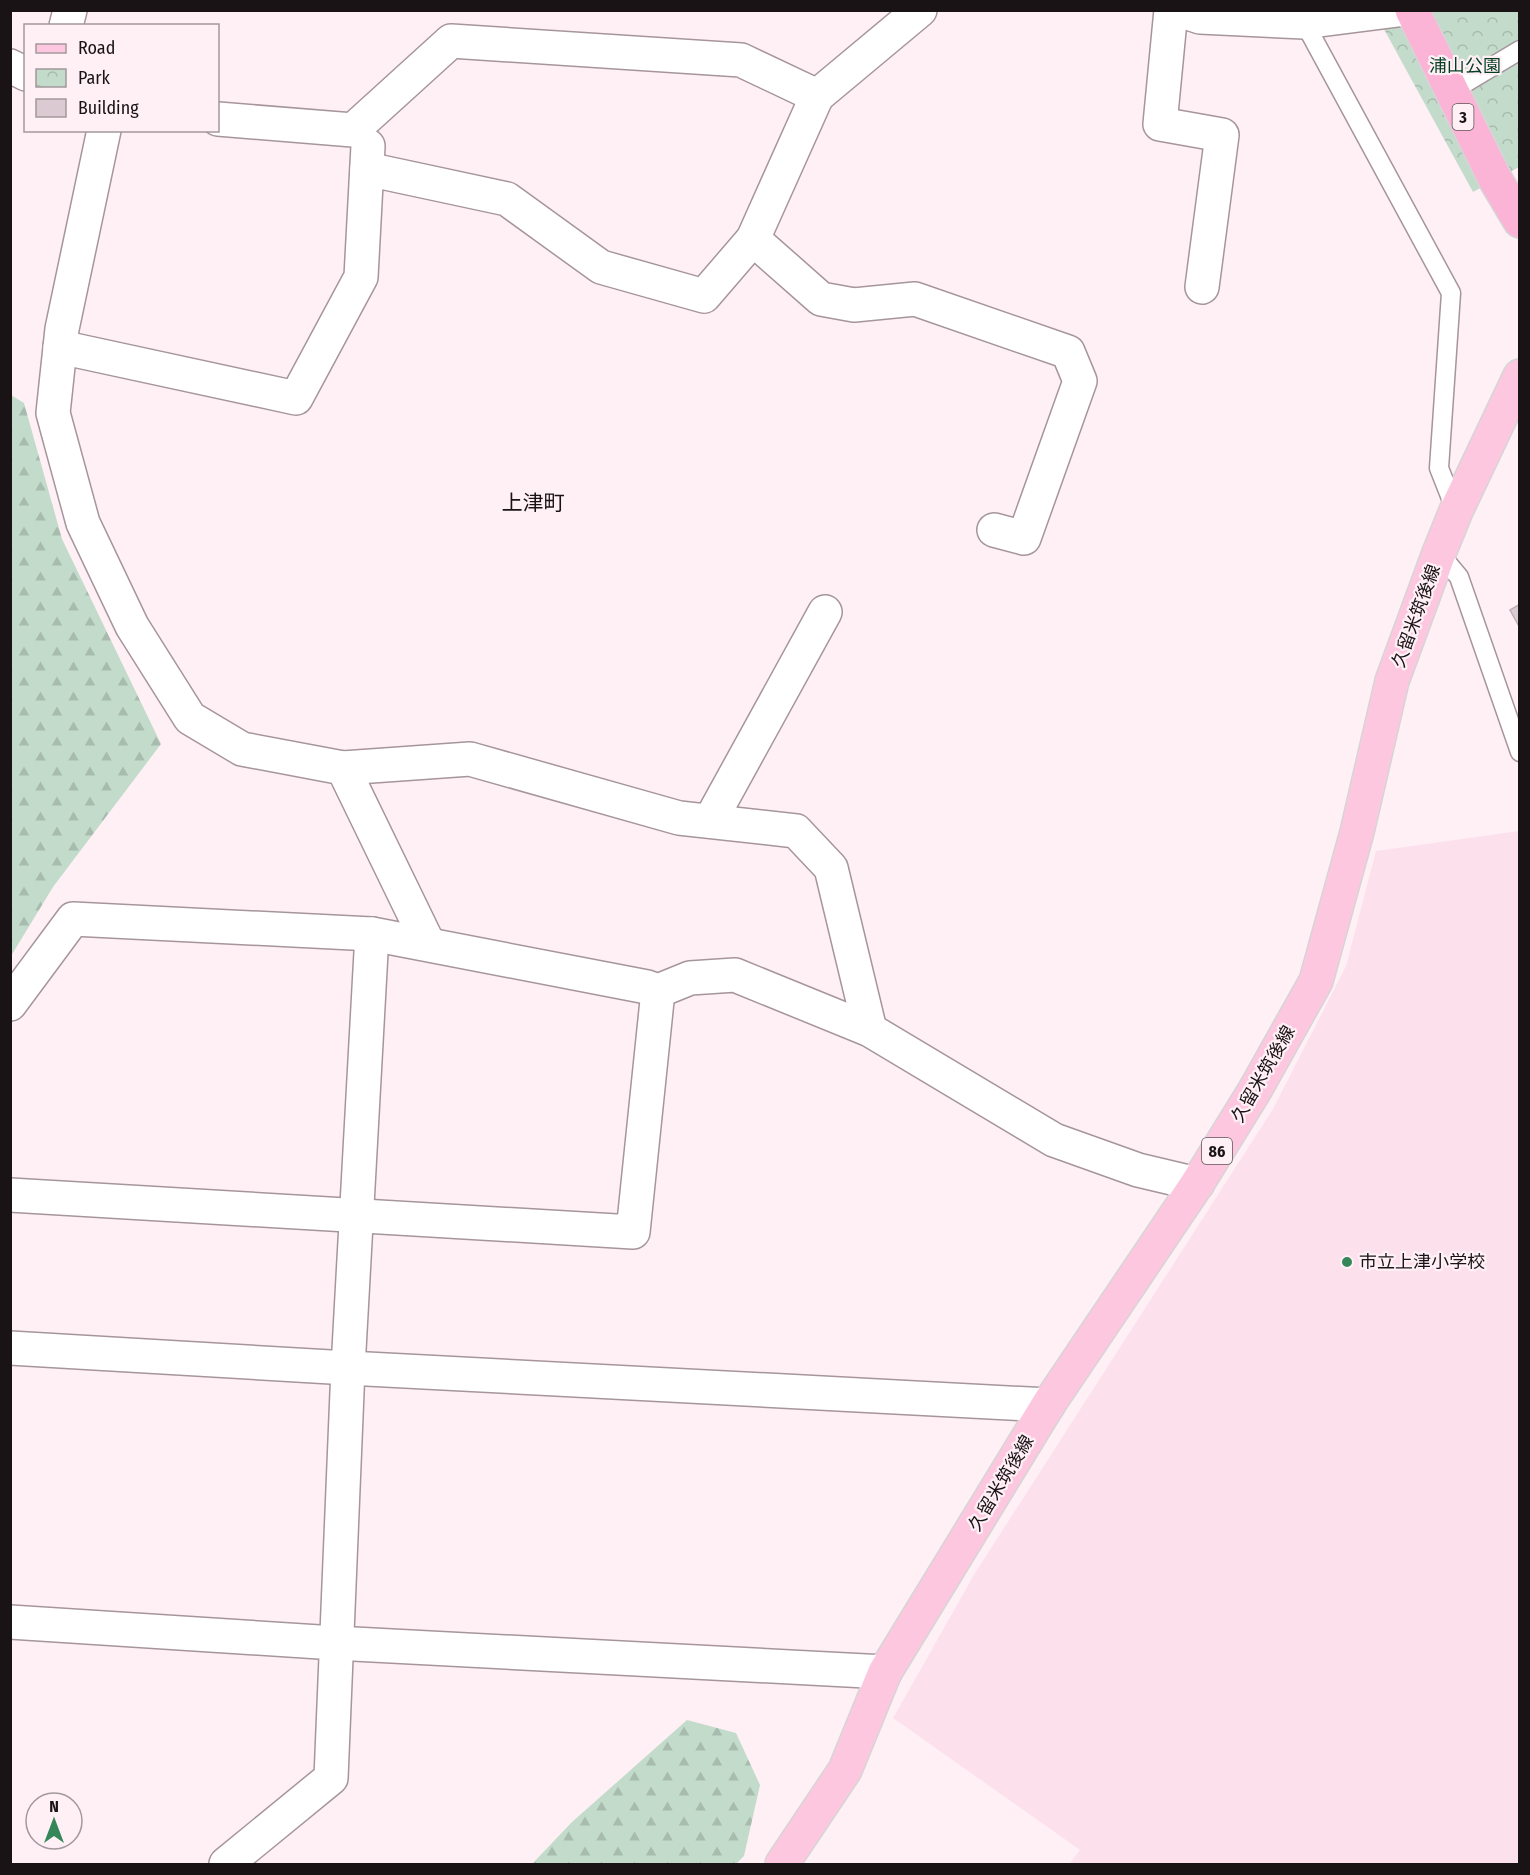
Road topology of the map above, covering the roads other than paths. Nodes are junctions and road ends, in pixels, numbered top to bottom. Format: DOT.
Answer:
graph roads {
  1 [pos="920,10"];
  2 [pos="1171,10"];
  3 [pos="1179,10"];
  4 [pos="1398,10"];
  5 [pos="1412,10"];
  6 [pos="1304,22"];
  7 [pos="1520,50"];
  8 [pos="10,66"];
  9 [pos="24,73"];
  10 [pos="1450,92"];
  11 [pos="817,96"];
  12 [pos="370,114"];
  13 [pos="219,120"];
  14 [pos="104,132"];
  15 [pos="367,169"];
  16 [pos="1520,221"];
  17 [pos="753,239"];
  18 [pos="1202,286"];
  19 [pos="60,347"];
  20 [pos="1520,376"];
  21 [pos="1456,511"];
  22 [pos="994,530"];
  23 [pos="1439,553"];
  24 [pos="825,612"];
  25 [pos="1520,752"];
  26 [pos="343,768"];
  27 [pos="710,821"];
  28 [pos="372,934"];
  29 [pos="428,943"];
  30 [pos="658,991"];
  31 [pos="10,1004"];
  32 [pos="870,1030"];
  33 [pos="1197,1184"];
  34 [pos="10,1195"];
  35 [pos="356,1217"];
  36 [pos="10,1348"];
  37 [pos="348,1368"];
  38 [pos="1048,1405"];
  39 [pos="10,1622"];
  40 [pos="335,1643"];
  41 [pos="885,1672"];
  42 [pos="226,1864"];
  43 [pos="782,1864"];
  1 -- 11 [label="street"];
  2 -- 18 [label="street"];
  3 -- 6 [label="street"];
  4 -- 6 [label="street"];
  5 -- 10 [label="highway, 3"];
  6 -- 21 [label="lane"];
  7 -- 10 [label="lane"];
  8 -- 9 [label="street"];
  10 -- 16 [label="highway, 3"];
  11 -- 12 [label="street"];
  11 -- 17 [label="street"];
  12 -- 13 [label="street"];
  12 -- 15 [label="street"];
  14 -- 19 [label="street"];
  15 -- 17 [label="street"];
  15 -- 19 [label="street"];
  17 -- 22 [label="street"];
  19 -- 26 [label="street"];
  20 -- 21 [label="main road, 久留米筑後線 / 86"];
  21 -- 23 [label="main road, 久留米筑後線 / 86"];
  23 -- 25 [label="lane"];
  23 -- 33 [label="main road, 久留米筑後線 / 86"];
  24 -- 27 [label="street"];
  26 -- 27 [label="street"];
  26 -- 29 [label="street"];
  27 -- 32 [label="street"];
  28 -- 29 [label="street"];
  28 -- 31 [label="street"];
  28 -- 35 [label="street"];
  29 -- 30 [label="street"];
  30 -- 32 [label="street"];
  30 -- 35 [label="street"];
  32 -- 33 [label="street"];
  33 -- 38 [label="main road, 久留米筑後線 / 86"];
  34 -- 35 [label="street"];
  35 -- 37 [label="street"];
  36 -- 37 [label="street"];
  37 -- 38 [label="street"];
  37 -- 40 [label="street"];
  38 -- 41 [label="main road, 久留米筑後線 / 86"];
  39 -- 40 [label="street"];
  40 -- 41 [label="street"];
  40 -- 42 [label="street"];
  41 -- 43 [label="main road, 久留米筑後線 / 86"];
}
